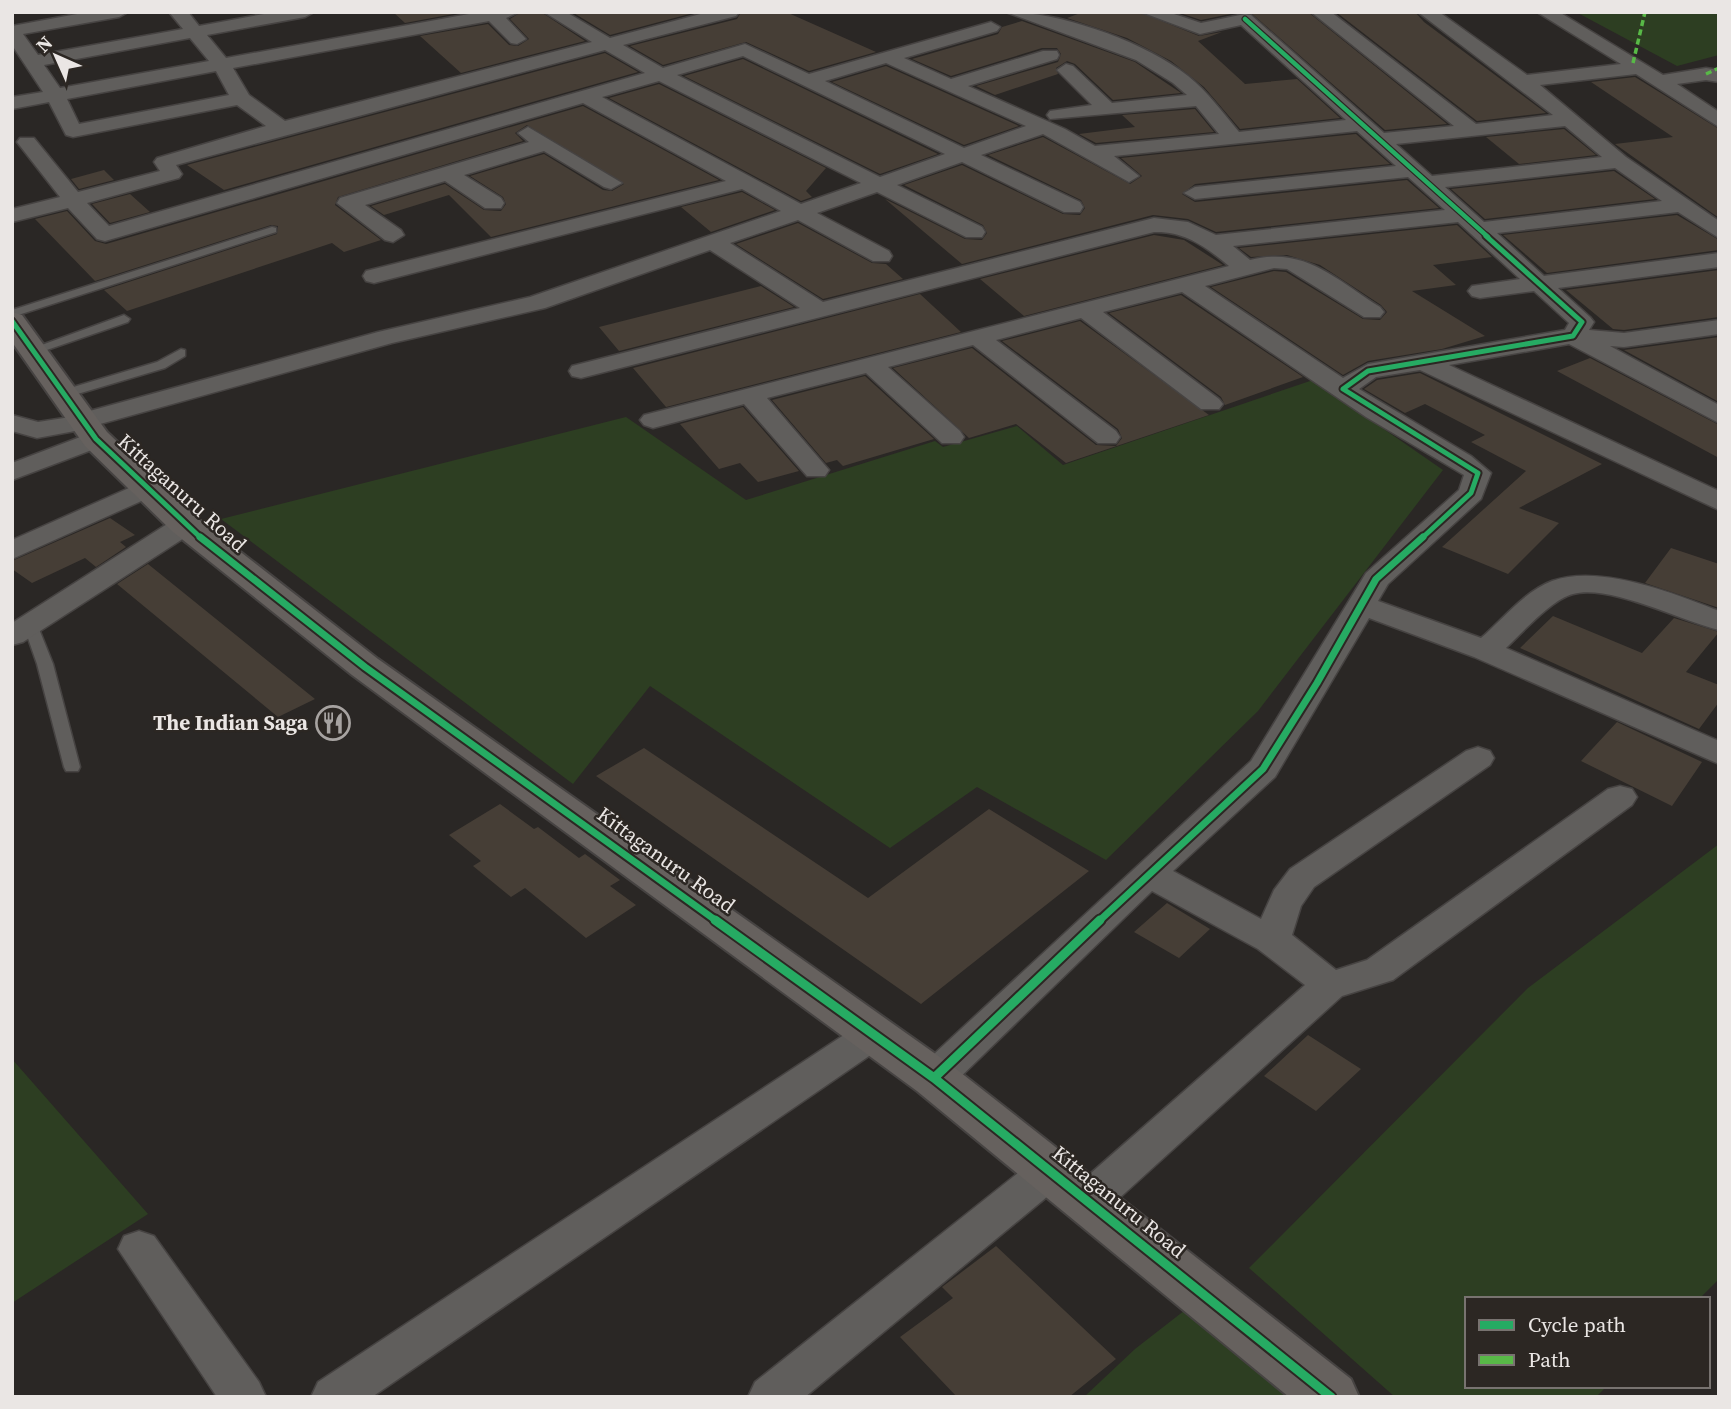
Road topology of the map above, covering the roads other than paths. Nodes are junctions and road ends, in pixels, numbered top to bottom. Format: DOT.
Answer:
graph roads {
  1 [pos="119,12"];
  2 [pos="178,12"];
  3 [pos="305,12"];
  4 [pos="385,12"];
  5 [pos="553,12"];
  6 [pos="658,12"];
  7 [pos="730,12"];
  8 [pos="1015,12"];
  9 [pos="1150,12"];
  10 [pos="1321,12"];
  11 [pos="1427,12"];
  12 [pos="1546,12"];
  13 [pos="502,14"];
  14 [pos="1246,15"];
  15 [pos="684,24"];
  16 [pos="991,27"];
  17 [pos="195,32"];
  18 [pos="406,32"];
  19 [pos="517,39"];
  20 [pos="610,45"];
  21 [pos="1050,55"];
  22 [pos="887,57"];
  23 [pos="32,62"];
  24 [pos="222,65"];
  25 [pos="1640,68"];
  26 [pos="1066,70"];
  27 [pos="660,74"];
  28 [pos="1719,76"];
  29 [pos="808,80"];
  30 [pos="1522,81"];
  31 [pos="1660,81"];
  32 [pos="950,85"];
  33 [pos="55,95"];
  34 [pos="584,95"];
  35 [pos="241,99"];
  36 [pos="1199,100"];
  37 [pos="12,103"];
  38 [pos="1108,110"];
  39 [pos="503,118"];
  40 [pos="1566,120"];
  41 [pos="1050,121"];
  42 [pos="1719,121"];
  43 [pos="1363,124"];
  44 [pos="282,128"];
  45 [pos="1472,130"];
  46 [pos="1234,139"];
  47 [pos="1380,140"];
  48 [pos="27,142"];
  49 [pos="546,144"];
  50 [pos="1095,152"];
  51 [pos="963,155"];
  52 [pos="1619,161"];
  53 [pos="447,173"];
  54 [pos="1129,176"];
  55 [pos="1421,177"];
  56 [pos="746,182"];
  57 [pos="611,183"];
  58 [pos="880,184"];
  59 [pos="1195,194"];
  60 [pos="73,200"];
  61 [pos="493,203"];
  62 [pos="1682,205"];
  63 [pos="1072,206"];
  64 [pos="801,212"];
  65 [pos="12,216"];
  66 [pos="1471,222"];
  67 [pos="272,230"];
  68 [pos="1719,231"];
  69 [pos="974,232"];
  70 [pos="393,235"];
  71 [pos="1213,242"];
  72 [pos="713,243"];
  73 [pos="881,256"];
  74 [pos="1719,260"];
  75 [pos="1246,268"];
  76 [pos="374,276"];
  77 [pos="1185,283"];
  78 [pos="1539,283"];
  79 [pos="1480,291"];
  80 [pos="1084,309"];
  81 [pos="819,310"];
  82 [pos="1372,312"];
  83 [pos="12,314"];
  84 [pos="124,319"];
  85 [pos="1719,327"];
  86 [pos="23,335"];
  87 [pos="1573,336"];
  88 [pos="977,337"];
  89 [pos="181,353"];
  90 [pos="1424,362"];
  91 [pos="870,364"];
  92 [pos="581,371"];
  93 [pos="1343,389"];
  94 [pos="750,395"];
  95 [pos="1210,404"];
  96 [pos="1714,409"];
  97 [pos="81,418"];
  98 [pos="653,420"];
  99 [pos="12,423"];
  100 [pos="951,437"];
  101 [pos="1107,437"];
  102 [pos="816,470"];
  103 [pos="12,472"];
  104 [pos="147,488"];
  105 [pos="1719,502"];
  106 [pos="185,525"];
  107 [pos="12,551"];
  108 [pos="1361,605"];
  109 [pos="1719,621"];
  110 [pos="21,630"];
  111 [pos="1485,650"];
  112 [pos="1719,754"];
  113 [pos="1478,758"];
  114 [pos="72,767"];
  115 [pos="1620,797"];
  116 [pos="1149,873"];
  117 [pos="1273,938"];
  118 [pos="1329,986"];
  119 [pos="875,1033"];
  120 [pos="934,1078"];
  121 [pos="1051,1170"];
  122 [pos="1089,1200"];
  123 [pos="139,1248"];
  124 [pos="243,1397"];
  125 [pos="334,1397"];
  126 [pos="771,1397"];
  127 [pos="1331,1397"];
  1 -- 23 [label="street"];
  2 -- 17 [label="street"];
  3 -- 17 [label="street"];
  4 -- 18 [label="street"];
  5 -- 20 [label="street"];
  6 -- 15 [label="street"];
  7 -- 15 [label="street"];
  8 -- 36 [label="street"];
  9 -- 14 [label="street"];
  10 -- 45 [label="street"];
  11 -- 30 [label="street"];
  12 -- 25 [label="street"];
  13 -- 18 [label="street"];
  13 -- 19 [label="street"];
  14 -- 43 [label="street"];
  15 -- 20 [label="street"];
  16 -- 22 [label="street"];
  17 -- 23 [label="street"];
  17 -- 24 [label="street"];
  18 -- 24 [label="street"];
  20 -- 27 [label="street"];
  20 -- 44 [label="street"];
  21 -- 32 [label="street"];
  22 -- 29 [label="street"];
  22 -- 32 [label="street"];
  23 -- 33 [label="street"];
  24 -- 33 [label="street"];
  24 -- 35 [label="street"];
  25 -- 30 [label="street"];
  25 -- 31 [label="street"];
  26 -- 38 [label="street"];
  27 -- 29 [label="street"];
  27 -- 34 [label="street"];
  27 -- 58 [label="street"];
  28 -- 31 [label="street"];
  29 -- 51 [label="street"];
  30 -- 40 [label="street"];
  31 -- 42 [label="street"];
  32 -- 41 [label="street"];
  33 -- 35 [label="street"];
  33 -- 37 [label="street"];
  34 -- 39 [label="street"];
  34 -- 56 [label="street"];
  35 -- 44 [label="street"];
  36 -- 38 [label="street"];
  36 -- 46 [label="street"];
  38 -- 41 [label="street"];
  39 -- 49 [label="street"];
  39 -- 60 [label="street"];
  40 -- 45 [label="street"];
  40 -- 52 [label="street"];
  41 -- 50 [label="street"];
  41 -- 51 [label="street"];
  43 -- 46 [label="street"];
  43 -- 47 [label="street"];
  44 -- 60 [label="street"];
  45 -- 47 [label="street"];
  46 -- 50 [label="street"];
  47 -- 55 [label="street"];
  48 -- 60 [label="street"];
  49 -- 53 [label="street"];
  49 -- 57 [label="street"];
  50 -- 54 [label="street"];
  51 -- 58 [label="street"];
  51 -- 63 [label="street"];
  52 -- 55 [label="street"];
  52 -- 62 [label="street"];
  53 -- 61 [label="street"];
  53 -- 70 [label="street"];
  55 -- 59 [label="street"];
  55 -- 66 [label="street"];
  56 -- 64 [label="street"];
  56 -- 76 [label="street"];
  58 -- 64 [label="street"];
  58 -- 69 [label="street"];
  60 -- 65 [label="street"];
  62 -- 66 [label="street"];
  62 -- 68 [label="street"];
  64 -- 72 [label="street"];
  64 -- 73 [label="street"];
  66 -- 71 [label="street"];
  66 -- 78 [label="street"];
  67 -- 83 [label="lane"];
  71 -- 75 [label="street"];
  71 -- 81 [label="street"];
  72 -- 81 [label="street"];
  72 -- 97 [label="street"];
  74 -- 78 [label="street"];
  75 -- 77 [label="street"];
  75 -- 82 [label="street"];
  77 -- 80 [label="street"];
  77 -- 93 [label="street"];
  78 -- 79 [label="street"];
  78 -- 87 [label="street"];
  80 -- 88 [label="street"];
  80 -- 95 [label="street"];
  81 -- 92 [label="street"];
  84 -- 86 [label="lane"];
  85 -- 87 [label="street"];
  86 -- 97 [label="street, Kittaganuru Road"];
  87 -- 90 [label="street"];
  87 -- 96 [label="street"];
  88 -- 91 [label="street"];
  88 -- 101 [label="street"];
  89 -- 97 [label="lane"];
  90 -- 93 [label="street"];
  90 -- 105 [label="street"];
  91 -- 94 [label="street"];
  91 -- 100 [label="street"];
  93 -- 108 [label="street"];
  94 -- 98 [label="street"];
  94 -- 102 [label="street"];
  97 -- 99 [label="street"];
  97 -- 103 [label="street"];
  97 -- 104 [label="street, Kittaganuru Road"];
  104 -- 106 [label="street, Kittaganuru Road"];
  104 -- 107 [label="street"];
  106 -- 110 [label="street"];
  106 -- 119 [label="street, Kittaganuru Road"];
  108 -- 111 [label="street"];
  108 -- 116 [label="street"];
  109 -- 111 [label="street"];
  110 -- 114 [label="lane"];
  111 -- 112 [label="street"];
  113 -- 117 [label="street"];
  115 -- 118 [label="street"];
  116 -- 117 [label="street"];
  116 -- 120 [label="street"];
  117 -- 118 [label="street"];
  118 -- 122 [label="street"];
  119 -- 120 [label="street, Kittaganuru Road"];
  119 -- 125 [label="street"];
  120 -- 121 [label="street, Kittaganuru Road"];
  121 -- 122 [label="street, Kittaganuru Road"];
  121 -- 126 [label="street"];
  122 -- 127 [label="street, Kittaganuru Road"];
  123 -- 124 [label="street"];
}
